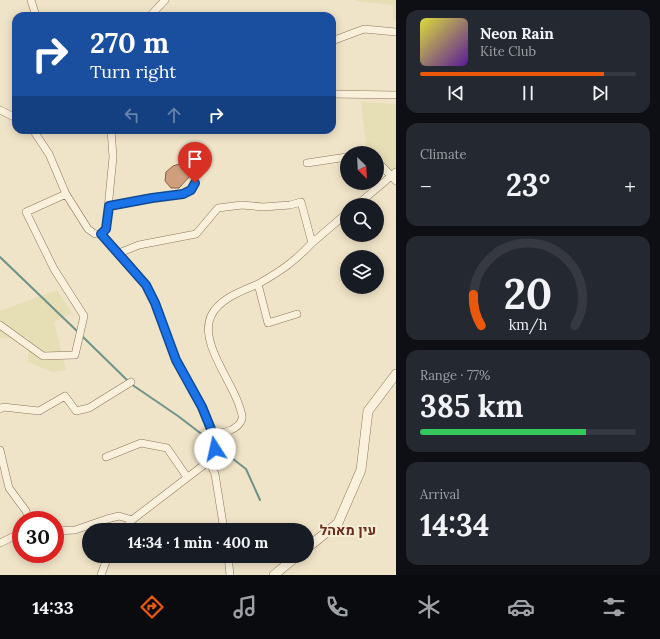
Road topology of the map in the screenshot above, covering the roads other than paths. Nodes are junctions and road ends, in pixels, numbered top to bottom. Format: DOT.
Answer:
graph roads {
  1 [pos="31,0"];
  2 [pos="165,0"];
  3 [pos="35,12"];
  4 [pos="154,12"];
  5 [pos="396,32"];
  6 [pos="336,40"];
  7 [pos="336,94"];
  8 [pos="396,95"];
  9 [pos="0,110"];
  10 [pos="12,116"];
  11 [pos="37,134"];
  12 [pos="111,134"];
  13 [pos="340,158"];
  14 [pos="307,163"];
  15 [pos="384,167"];
  16 [pos="395,176"];
  17 [pos="195,183"];
  18 [pos="66,194"];
  19 [pos="366,198"];
  20 [pos="109,206"];
  21 [pos="340,219"];
  22 [pos="101,234"];
  23 [pos="312,243"];
  24 [pos="119,253"];
  25 [pos="258,284"];
  26 [pos="297,314"];
  27 [pos="0,324"];
  28 [pos="396,374"];
  29 [pos="131,382"];
  30 [pos="0,409"];
  31 [pos="213,434"];
  32 [pos="0,450"];
  33 [pos="106,457"];
  34 [pos="209,461"];
  35 [pos="187,477"];
  36 [pos="26,511"];
  37 [pos="132,520"];
  38 [pos="130,523"];
  39 [pos="223,523"];
  40 [pos="64,531"];
  41 [pos="12,537"];
  42 [pos="314,542"];
  43 [pos="0,543"];
  44 [pos="105,563"];
  45 [pos="229,563"];
  46 [pos="289,563"];
  47 [pos="101,575"];
  48 [pos="230,575"];
  49 [pos="274,575"];
  1 -- 3 [label="street"];
  2 -- 4 [label="street"];
  5 -- 6 [label="street"];
  7 -- 8 [label="street"];
  9 -- 10 [label="street"];
  11 -- 18 [label="street"];
  12 -- 20 [label="street"];
  13 -- 14 [label="street"];
  15 -- 16 [label="street"];
  16 -- 19 [label="street"];
  17 -- 20 [label="street"];
  18 -- 22 [label="street"];
  18 -- 27 [label="street"];
  20 -- 22 [label="street"];
  21 -- 23 [label="street"];
  22 -- 24 [label="street"];
  23 -- 24 [label="street"];
  23 -- 25 [label="street"];
  24 -- 31 [label="street"];
  25 -- 26 [label="street"];
  25 -- 31 [label="street"];
  28 -- 42 [label="street"];
  29 -- 30 [label="street"];
  31 -- 34 [label="street"];
  32 -- 36 [label="street"];
  33 -- 35 [label="street"];
  34 -- 35 [label="street"];
  34 -- 39 [label="street"];
  35 -- 37 [label="street"];
  37 -- 38 [label="street"];
  37 -- 40 [label="street"];
  41 -- 43 [label="street"];
  44 -- 47 [label="street"];
  45 -- 48 [label="street"];
  46 -- 49 [label="street"];
}
